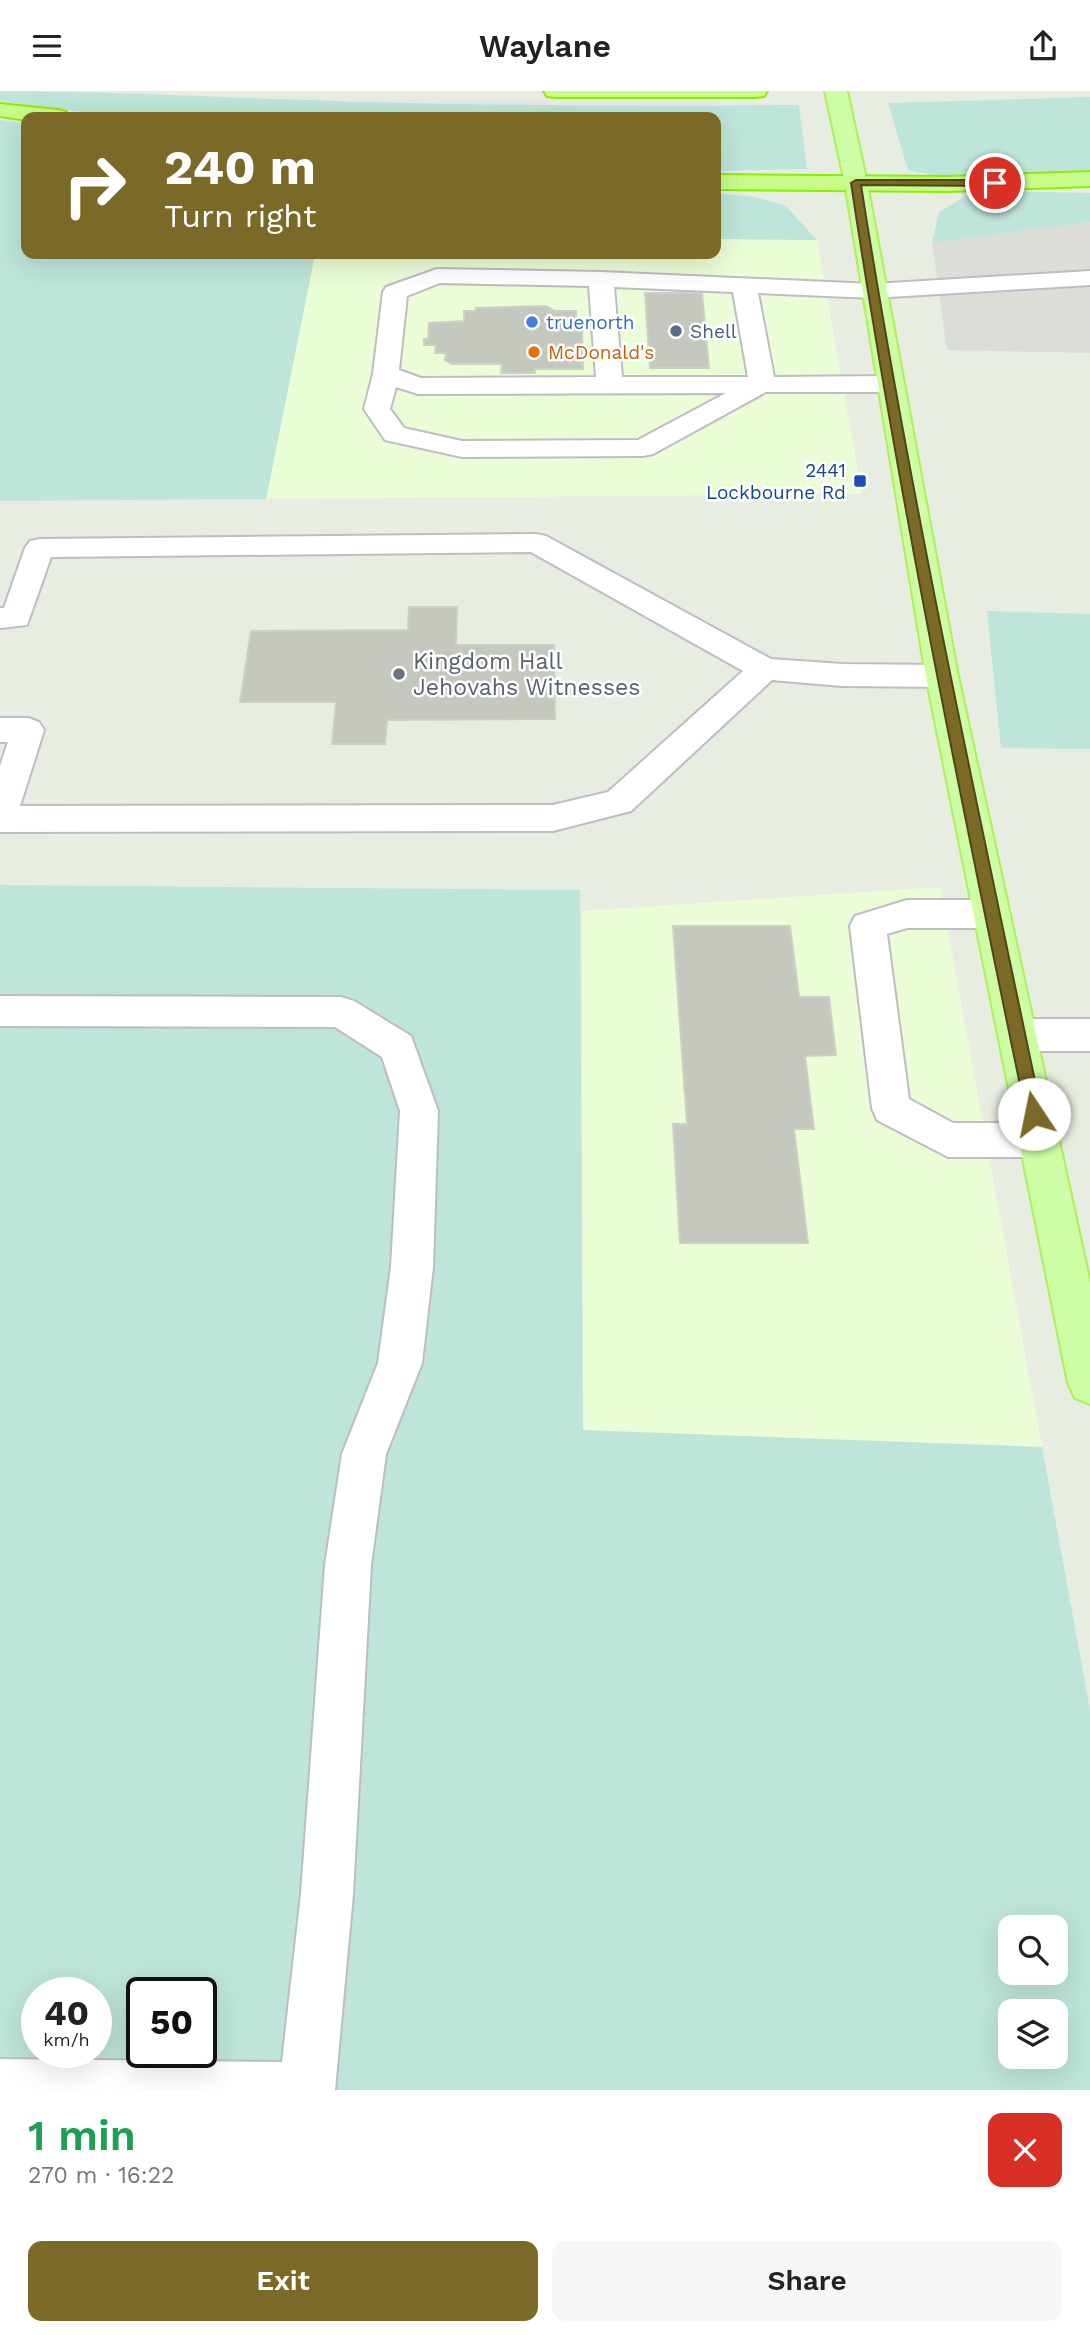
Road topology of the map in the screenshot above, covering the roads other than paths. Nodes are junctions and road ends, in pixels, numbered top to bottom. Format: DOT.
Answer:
graph roads {
  1 [pos="555,91"];
  2 [pos="756,91"];
  3 [pos="836,91"];
  4 [pos="705,92"];
  5 [pos="0,110"];
  6 [pos="21,113"];
  7 [pos="1090,179"];
  8 [pos="721,182"];
  9 [pos="856,183"];
  10 [pos="1090,278"];
  11 [pos="601,279"];
  12 [pos="744,285"];
  13 [pos="873,291"];
  14 [pos="386,374"];
  15 [pos="610,384"];
  16 [pos="762,384"];
  17 [pos="890,384"];
  18 [pos="0,618"];
  19 [pos="765,669"];
  20 [pos="942,675"];
  21 [pos="0,730"];
  22 [pos="0,818"];
  23 [pos="992,914"];
  24 [pos="0,1011"];
  25 [pos="1019,1035"];
  26 [pos="1090,1035"];
  27 [pos="1039,1140"];
  28 [pos="1090,1384"];
  29 [pos="0,2087"];
  30 [pos="307,2090"];
  1 -- 4 [label="highway"];
  2 -- 4 [label="highway"];
  3 -- 9 [label="main road"];
  5 -- 6 [label="highway"];
  7 -- 9 [label="highway"];
  8 -- 9 [label="highway"];
  9 -- 13 [label="main road"];
  10 -- 13 [label="lane"];
  11 -- 12 [label="lane"];
  11 -- 14 [label="lane"];
  11 -- 15 [label="lane"];
  12 -- 13 [label="lane"];
  12 -- 16 [label="lane"];
  13 -- 17 [label="main road"];
  14 -- 15 [label="lane"];
  14 -- 16 [label="lane"];
  15 -- 16 [label="lane"];
  16 -- 17 [label="lane"];
  17 -- 20 [label="main road"];
  18 -- 19 [label="lane"];
  19 -- 20 [label="lane"];
  19 -- 22 [label="lane"];
  20 -- 23 [label="main road"];
  21 -- 22 [label="lane"];
  23 -- 25 [label="main road"];
  23 -- 27 [label="lane"];
  24 -- 30 [label="lane"];
  25 -- 26 [label="lane"];
  25 -- 27 [label="main road"];
  27 -- 28 [label="main road"];
  29 -- 30 [label="lane"];
}
